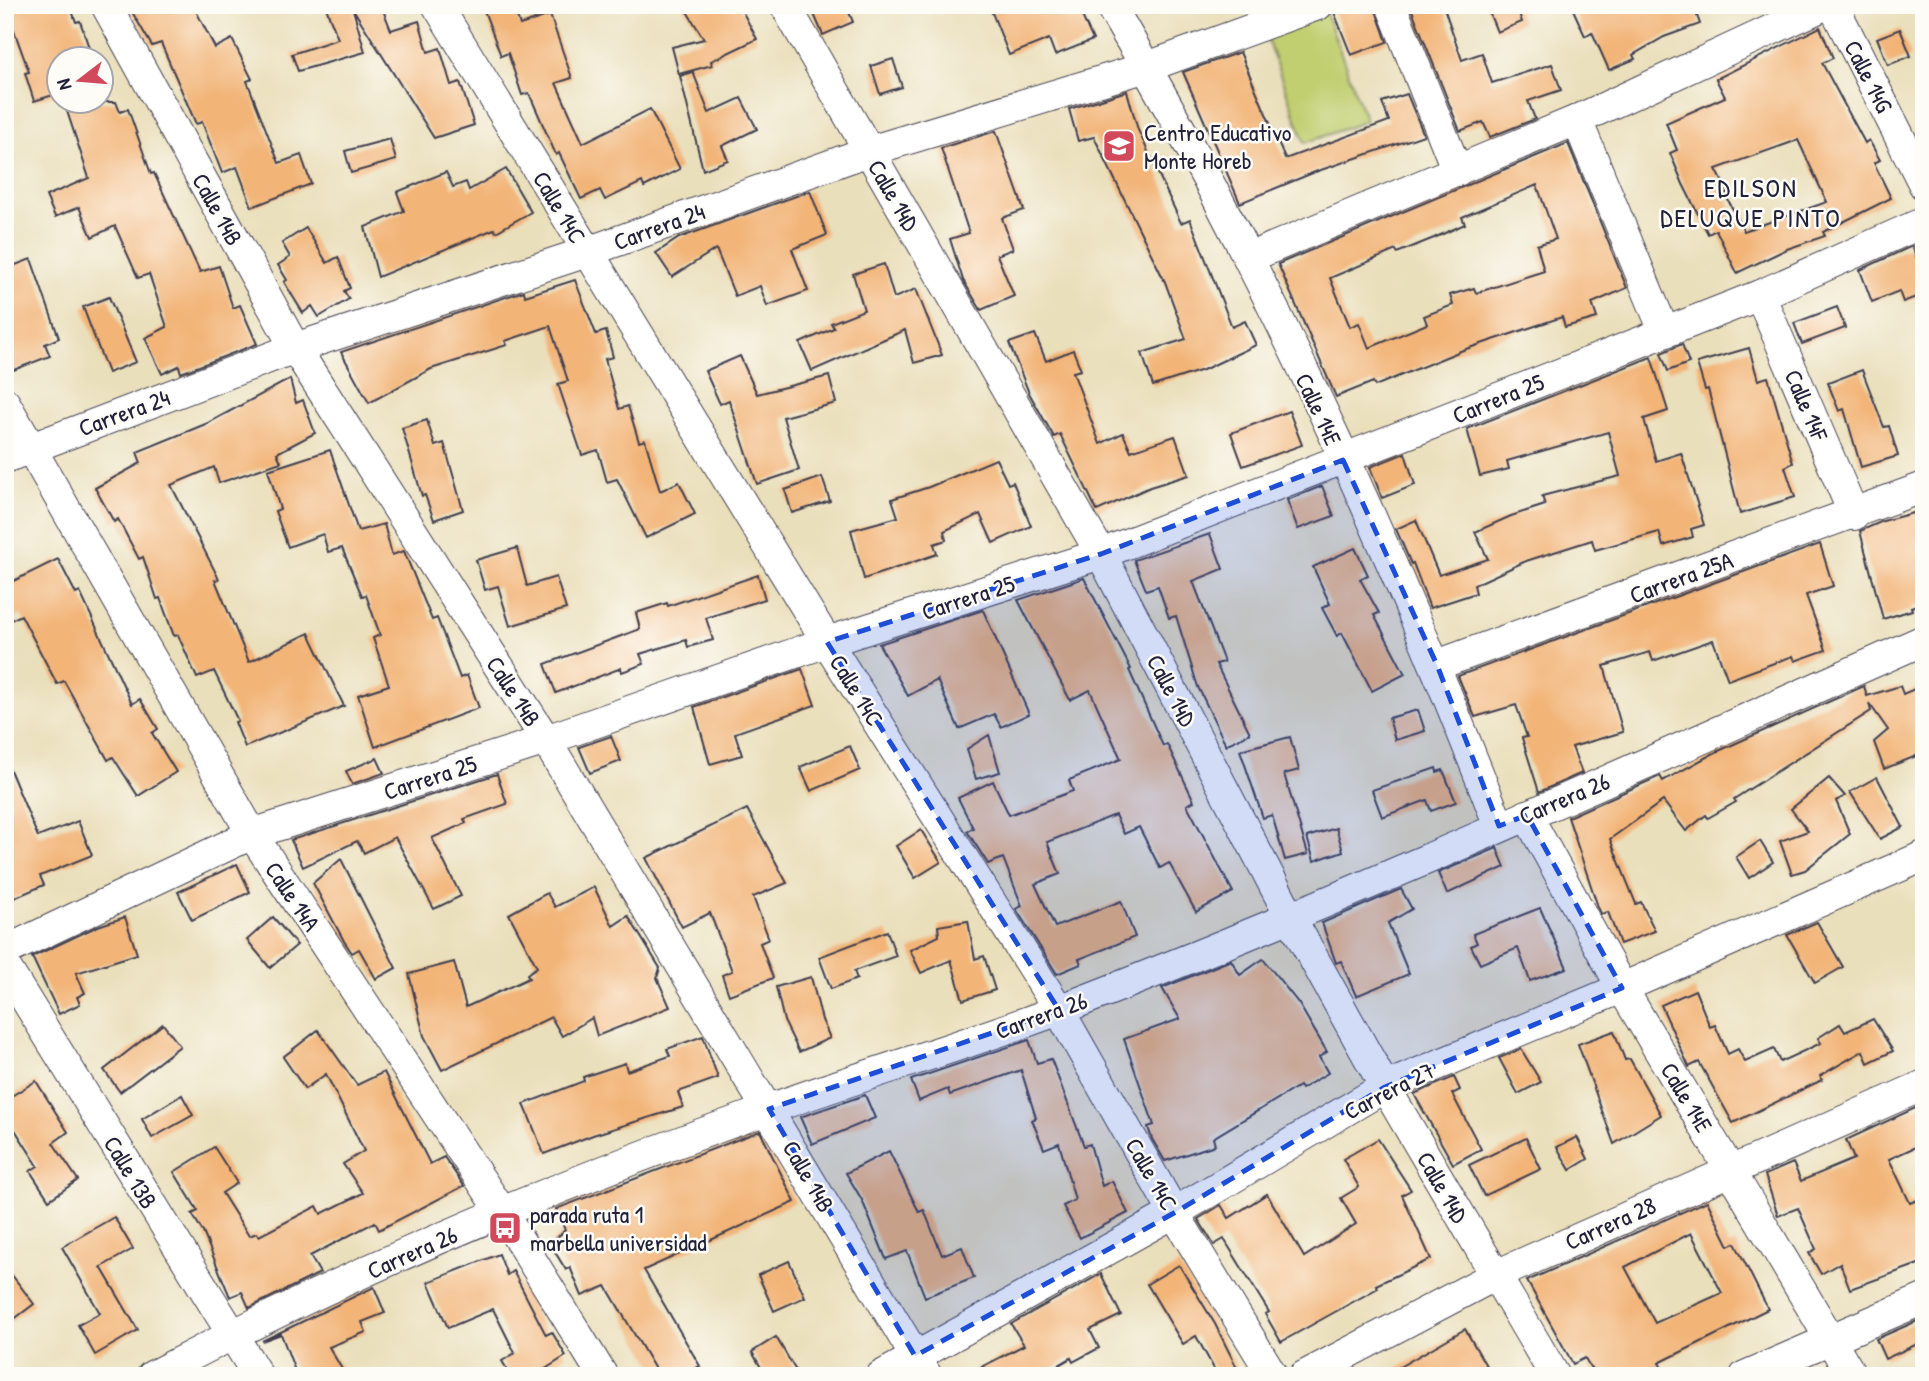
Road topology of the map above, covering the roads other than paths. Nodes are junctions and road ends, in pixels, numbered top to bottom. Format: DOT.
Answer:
graph roads {
  1 [pos="106,5"];
  2 [pos="438,5"];
  3 [pos="785,5"];
  4 [pos="1110,5"];
  5 [pos="1318,5"];
  6 [pos="1391,5"];
  7 [pos="1825,5"];
  8 [pos="1833,5"];
  9 [pos="1146,67"];
  10 [pos="1577,120"];
  11 [pos="869,151"];
  12 [pos="1457,171"];
  13 [pos="1924,185"];
  14 [pos="1924,222"];
  15 [pos="587,251"];
  16 [pos="1250,257"];
  17 [pos="1760,295"];
  18 [pos="1664,331"];
  19 [pos="295,348"];
  20 [pos="5,403"];
  21 [pos="18,452"];
  22 [pos="1343,460"];
  23 [pos="1924,487"];
  24 [pos="1854,515"];
  25 [pos="1101,554"];
  26 [pos="1924,640"];
  27 [pos="827,642"];
  28 [pos="1437,665"];
  29 [pos="545,740"];
  30 [pos="1527,815"];
  31 [pos="1500,826"];
  32 [pos="252,834"];
  33 [pos="1924,856"];
  34 [pos="1290,918"];
  35 [pos="5,951"];
  36 [pos="5,966"];
  37 [pos="1622,988"];
  38 [pos="1059,1010"];
  39 [pos="1924,1084"];
  40 [pos="1385,1087"];
  41 [pos="769,1109"];
  42 [pos="1729,1169"];
  43 [pos="502,1212"];
  44 [pos="1174,1213"];
  45 [pos="1494,1276"];
  46 [pos="1924,1299"];
  47 [pos="230,1335"];
  48 [pos="1832,1338"];
  49 [pos="921,1366"];
  50 [pos="152,1376"];
  51 [pos="258,1376"];
  52 [pos="603,1376"];
  53 [pos="881,1376"];
  54 [pos="1273,1376"];
  55 [pos="1304,1376"];
  56 [pos="1555,1376"];
  57 [pos="1745,1376"];
  58 [pos="1852,1376"];
  1 -- 19 [label="street, Calle 14B"];
  2 -- 15 [label="street, Calle 14C"];
  3 -- 11 [label="street, Calle 14D"];
  4 -- 9 [label="street, Calle 14E"];
  5 -- 9 [label="street, Carrera 24"];
  6 -- 12 [label="street"];
  7 -- 10 [label="street"];
  8 -- 13 [label="street, Calle 14G"];
  9 -- 11 [label="street, Carrera 24"];
  9 -- 16 [label="street, Calle 14E"];
  10 -- 12 [label="street"];
  10 -- 18 [label="street"];
  11 -- 15 [label="street, Carrera 24"];
  11 -- 25 [label="street, Calle 14D"];
  12 -- 16 [label="street"];
  14 -- 17 [label="street, Carrera 25"];
  15 -- 19 [label="street, Carrera 24"];
  15 -- 27 [label="street, Calle 14C"];
  16 -- 22 [label="street, Calle 14E"];
  17 -- 18 [label="street, Carrera 25"];
  17 -- 24 [label="street, Calle 14F"];
  18 -- 22 [label="street, Carrera 25"];
  19 -- 21 [label="street, Carrera 24"];
  19 -- 29 [label="street, Calle 14B"];
  20 -- 21 [label="street, Calle 14A"];
  21 -- 32 [label="street, Calle 14A"];
  22 -- 25 [label="street, Carrera 25"];
  22 -- 28 [label="street, Calle 14E"];
  23 -- 24 [label="street, Carrera 25A"];
  24 -- 28 [label="street, Carrera 25A"];
  25 -- 27 [label="street, Carrera 25"];
  25 -- 34 [label="street, Calle 14D"];
  26 -- 30 [label="street, Carrera 26"];
  27 -- 29 [label="street, Carrera 25"];
  27 -- 38 [label="street, Calle 14C"];
  28 -- 31 [label="street, Calle 14E"];
  29 -- 32 [label="street, Carrera 25"];
  29 -- 41 [label="street, Calle 14B"];
  30 -- 31 [label="street, Carrera 26"];
  30 -- 37 [label="street, Calle 14E"];
  31 -- 34 [label="street, Carrera 26"];
  32 -- 35 [label="street, Carrera 25"];
  32 -- 43 [label="street, Calle 14A"];
  33 -- 37 [label="street, Carrera 27"];
  34 -- 38 [label="street, Carrera 26"];
  34 -- 40 [label="street, Calle 14D"];
  36 -- 47 [label="street, Calle 13B"];
  37 -- 40 [label="street, Carrera 27"];
  37 -- 42 [label="street, Calle 14E"];
  38 -- 41 [label="street, Carrera 26"];
  38 -- 44 [label="street, Calle 14C"];
  39 -- 42 [label="street, Carrera 28"];
  40 -- 44 [label="street, Carrera 27"];
  40 -- 45 [label="street, Calle 14D"];
  41 -- 43 [label="street, Carrera 26"];
  41 -- 49 [label="street, Calle 14B"];
  42 -- 45 [label="street, Carrera 28"];
  42 -- 48 [label="street, Calle 14E"];
  43 -- 47 [label="street, Carrera 26"];
  43 -- 52 [label="street, Calle 14A"];
  44 -- 49 [label="street, Carrera 27"];
  44 -- 54 [label="street, Calle 14C"];
  45 -- 55 [label="street, Carrera 28"];
  45 -- 56 [label="street, Calle 14D"];
  46 -- 48 [label="street"];
  47 -- 50 [label="street, Carrera 26"];
  47 -- 51 [label="street, Calle 13B"];
  48 -- 57 [label="street"];
  48 -- 58 [label="street, Calle 14E"];
  49 -- 53 [label="street, Carrera 27"];
}
